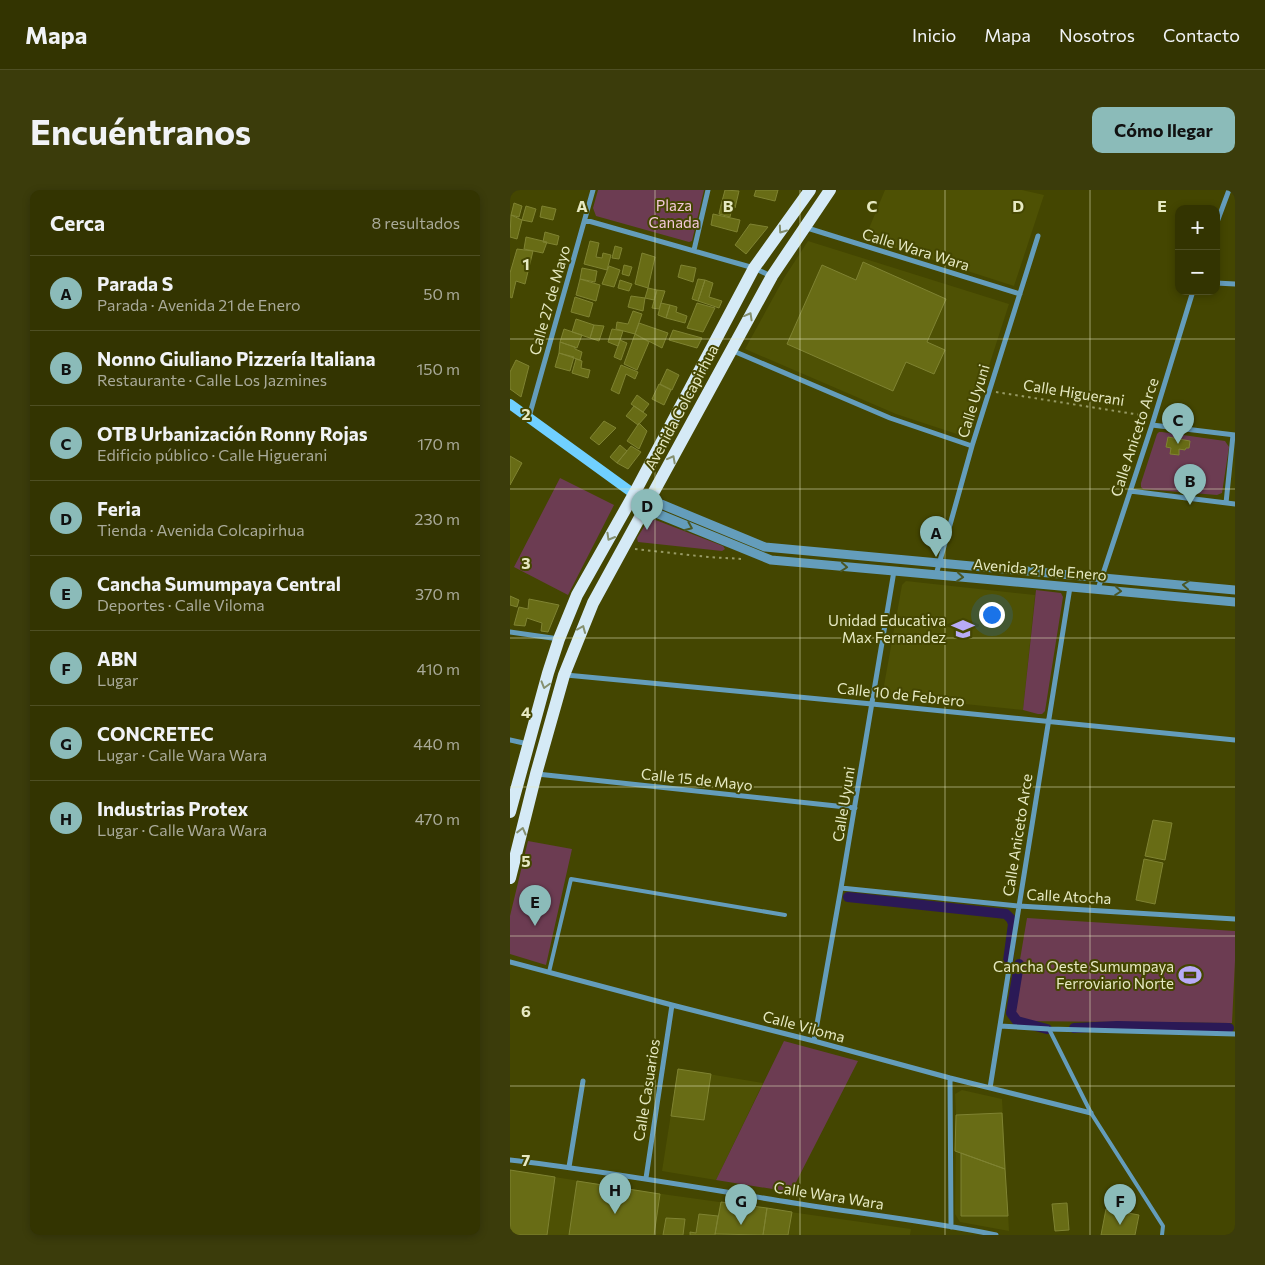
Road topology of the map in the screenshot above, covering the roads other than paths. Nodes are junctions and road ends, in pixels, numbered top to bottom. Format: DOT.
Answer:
graph roads {
  1 [pos="593,190"];
  2 [pos="708,190"];
  3 [pos="810,190"];
  4 [pos="830,190"];
  5 [pos="1229,190"];
  6 [pos="1220,214"];
  7 [pos="585,220"];
  8 [pos="804,227"];
  9 [pos="1038,236"];
  10 [pos="694,250"];
  11 [pos="754,268"];
  12 [pos="772,276"];
  13 [pos="1220,283"];
  14 [pos="1235,284"];
  15 [pos="1020,294"];
  16 [pos="1192,295"];
  17 [pos="731,349"];
  18 [pos="510,404"];
  19 [pos="529,418"];
  20 [pos="1152,425"];
  21 [pos="1234,435"];
  22 [pos="972,446"];
  23 [pos="1130,491"];
  24 [pos="634,494"];
  25 [pos="649,502"];
  26 [pos="1226,503"];
  27 [pos="1235,504"];
  28 [pos="940,563"];
  29 [pos="894,571"];
  30 [pos="936,575"];
  31 [pos="1102,577"];
  32 [pos="1070,587"];
  33 [pos="1098,589"];
  34 [pos="1235,590"];
  35 [pos="1235,602"];
  36 [pos="510,632"];
  37 [pos="559,639"];
  38 [pos="564,675"];
  39 [pos="872,704"];
  40 [pos="1048,722"];
  41 [pos="510,740"];
  42 [pos="1235,740"];
  43 [pos="528,744"];
  44 [pos="536,774"];
  45 [pos="855,808"];
  46 [pos="510,812"];
  47 [pos="510,878"];
  48 [pos="841,888"];
  49 [pos="1019,906"];
  50 [pos="785,916"];
  51 [pos="1235,919"];
  52 [pos="510,962"];
  53 [pos="549,972"];
  54 [pos="672,1005"];
  55 [pos="1000,1026"];
  56 [pos="1049,1029"];
  57 [pos="1235,1034"];
  58 [pos="814,1041"];
  59 [pos="950,1078"];
  60 [pos="583,1081"];
  61 [pos="990,1088"];
  62 [pos="1091,1113"];
  63 [pos="510,1160"];
  64 [pos="569,1167"];
  65 [pos="646,1178"];
  66 [pos="951,1227"];
  67 [pos="961,1228"];
  68 [pos="960,1235"];
  69 [pos="996,1235"];
  70 [pos="1162,1235"];
  1 -- 7 [label="street, Calle 27 de Mayo"];
  2 -- 10 [label="street"];
  3 -- 11 [label="main road, Avenida Colcapirhua, one-way"];
  4 -- 8 [label="main road, Avenida Colcapirhua"];
  5 -- 6 [label="street"];
  7 -- 10 [label="street"];
  7 -- 19 [label="street, Calle 27 de Mayo"];
  8 -- 12 [label="main road, Avenida Colcapirhua"];
  8 -- 15 [label="street, Calle Wara Wara"];
  9 -- 15 [label="street, Calle Uyuni"];
  10 -- 11 [label="street"];
  11 -- 12 [label="street"];
  11 -- 24 [label="main road, Avenida Colcapirhua"];
  17 -- 12 [label="main road, Avenida Colcapirhua, one-way"];
  13 -- 14 [label="street"];
  15 -- 22 [label="street, Calle Uyuni"];
  16 -- 20 [label="street, Calle Aniceto Arce"];
  17 -- 22 [label="street"];
  25 -- 17 [label="main road, Avenida Colcapirhua, one-way"];
  18 -- 19 [label="main road, Avenida 21 de Enero"];
  19 -- 24 [label="main road, Avenida 21 de Enero"];
  20 -- 21 [label="street"];
  20 -- 23 [label="street, Calle Aniceto Arce"];
  21 -- 26 [label="street"];
  22 -- 28 [label="street, Calle Uyuni"];
  23 -- 26 [label="street"];
  23 -- 31 [label="street, Calle Aniceto Arce"];
  24 -- 25 [label="main road, Avenida 21 de Enero"];
  24 -- 37 [label="main road, Avenida Colcapirhua, one-way"];
  25 -- 28 [label="street, Avenida 21 de Enero"];
  25 -- 29 [label="street, Avenida 21 de Enero, one-way"];
  38 -- 25 [label="main road, Avenida Colcapirhua, one-way"];
  26 -- 27 [label="street"];
  28 -- 30 [label="street, Calle Uyuni"];
  28 -- 31 [label="street, Avenida 21 de Enero"];
  29 -- 30 [label="street, Avenida 21 de Enero"];
  29 -- 39 [label="street, Calle Uyuni"];
  30 -- 32 [label="street, Avenida 21 de Enero, one-way"];
  31 -- 33 [label="street, Calle Aniceto Arce"];
  34 -- 31 [label="street, Avenida 21 de Enero, one-way"];
  32 -- 33 [label="street, Avenida 21 de Enero"];
  32 -- 40 [label="street, Calle Aniceto Arce"];
  33 -- 35 [label="street, Avenida 21 de Enero, one-way"];
  36 -- 37 [label="street"];
  37 -- 43 [label="main road, Avenida Colcapirhua, one-way"];
  38 -- 39 [label="street, Calle 10 de Febrero"];
  38 -- 44 [label="main road, Avenida Colcapirhua"];
  39 -- 40 [label="street, Calle 10 de Febrero"];
  39 -- 45 [label="street, Calle Uyuni"];
  40 -- 42 [label="street, Calle 10 de Febrero"];
  40 -- 49 [label="street, Calle Aniceto Arce"];
  41 -- 43 [label="street"];
  43 -- 46 [label="main road, Avenida Colcapirhua"];
  44 -- 45 [label="street, Calle 15 de Mayo"];
  47 -- 44 [label="main road, Avenida Colcapirhua, one-way"];
  45 -- 48 [label="street, Calle Uyuni"];
  48 -- 49 [label="street, Calle Atocha"];
  48 -- 58 [label="street, Calle Uyuni"];
  49 -- 51 [label="street, Calle Atocha"];
  49 -- 55 [label="street, Calle Aniceto Arce"];
  50 -- 53 [label="lane"];
  52 -- 53 [label="street, Calle Viloma"];
  53 -- 54 [label="street, Calle Viloma"];
  54 -- 58 [label="street, Calle Viloma"];
  54 -- 65 [label="street, Calle Casuarios"];
  55 -- 56 [label="street"];
  55 -- 61 [label="street, Calle Aniceto Arce"];
  56 -- 57 [label="street"];
  56 -- 62 [label="lane"];
  58 -- 59 [label="street, Calle Viloma"];
  59 -- 61 [label="street, Calle Viloma"];
  59 -- 66 [label="street"];
  60 -- 64 [label="street"];
  61 -- 62 [label="street, Calle Viloma"];
  62 -- 70 [label="lane"];
  63 -- 64 [label="street, Calle Wara Wara"];
  64 -- 65 [label="street, Calle Wara Wara"];
  65 -- 66 [label="street, Calle Wara Wara"];
  66 -- 67 [label="street, Calle Wara Wara"];
  67 -- 68 [label="street"];
  67 -- 69 [label="street, Calle Wara Wara"];
}
